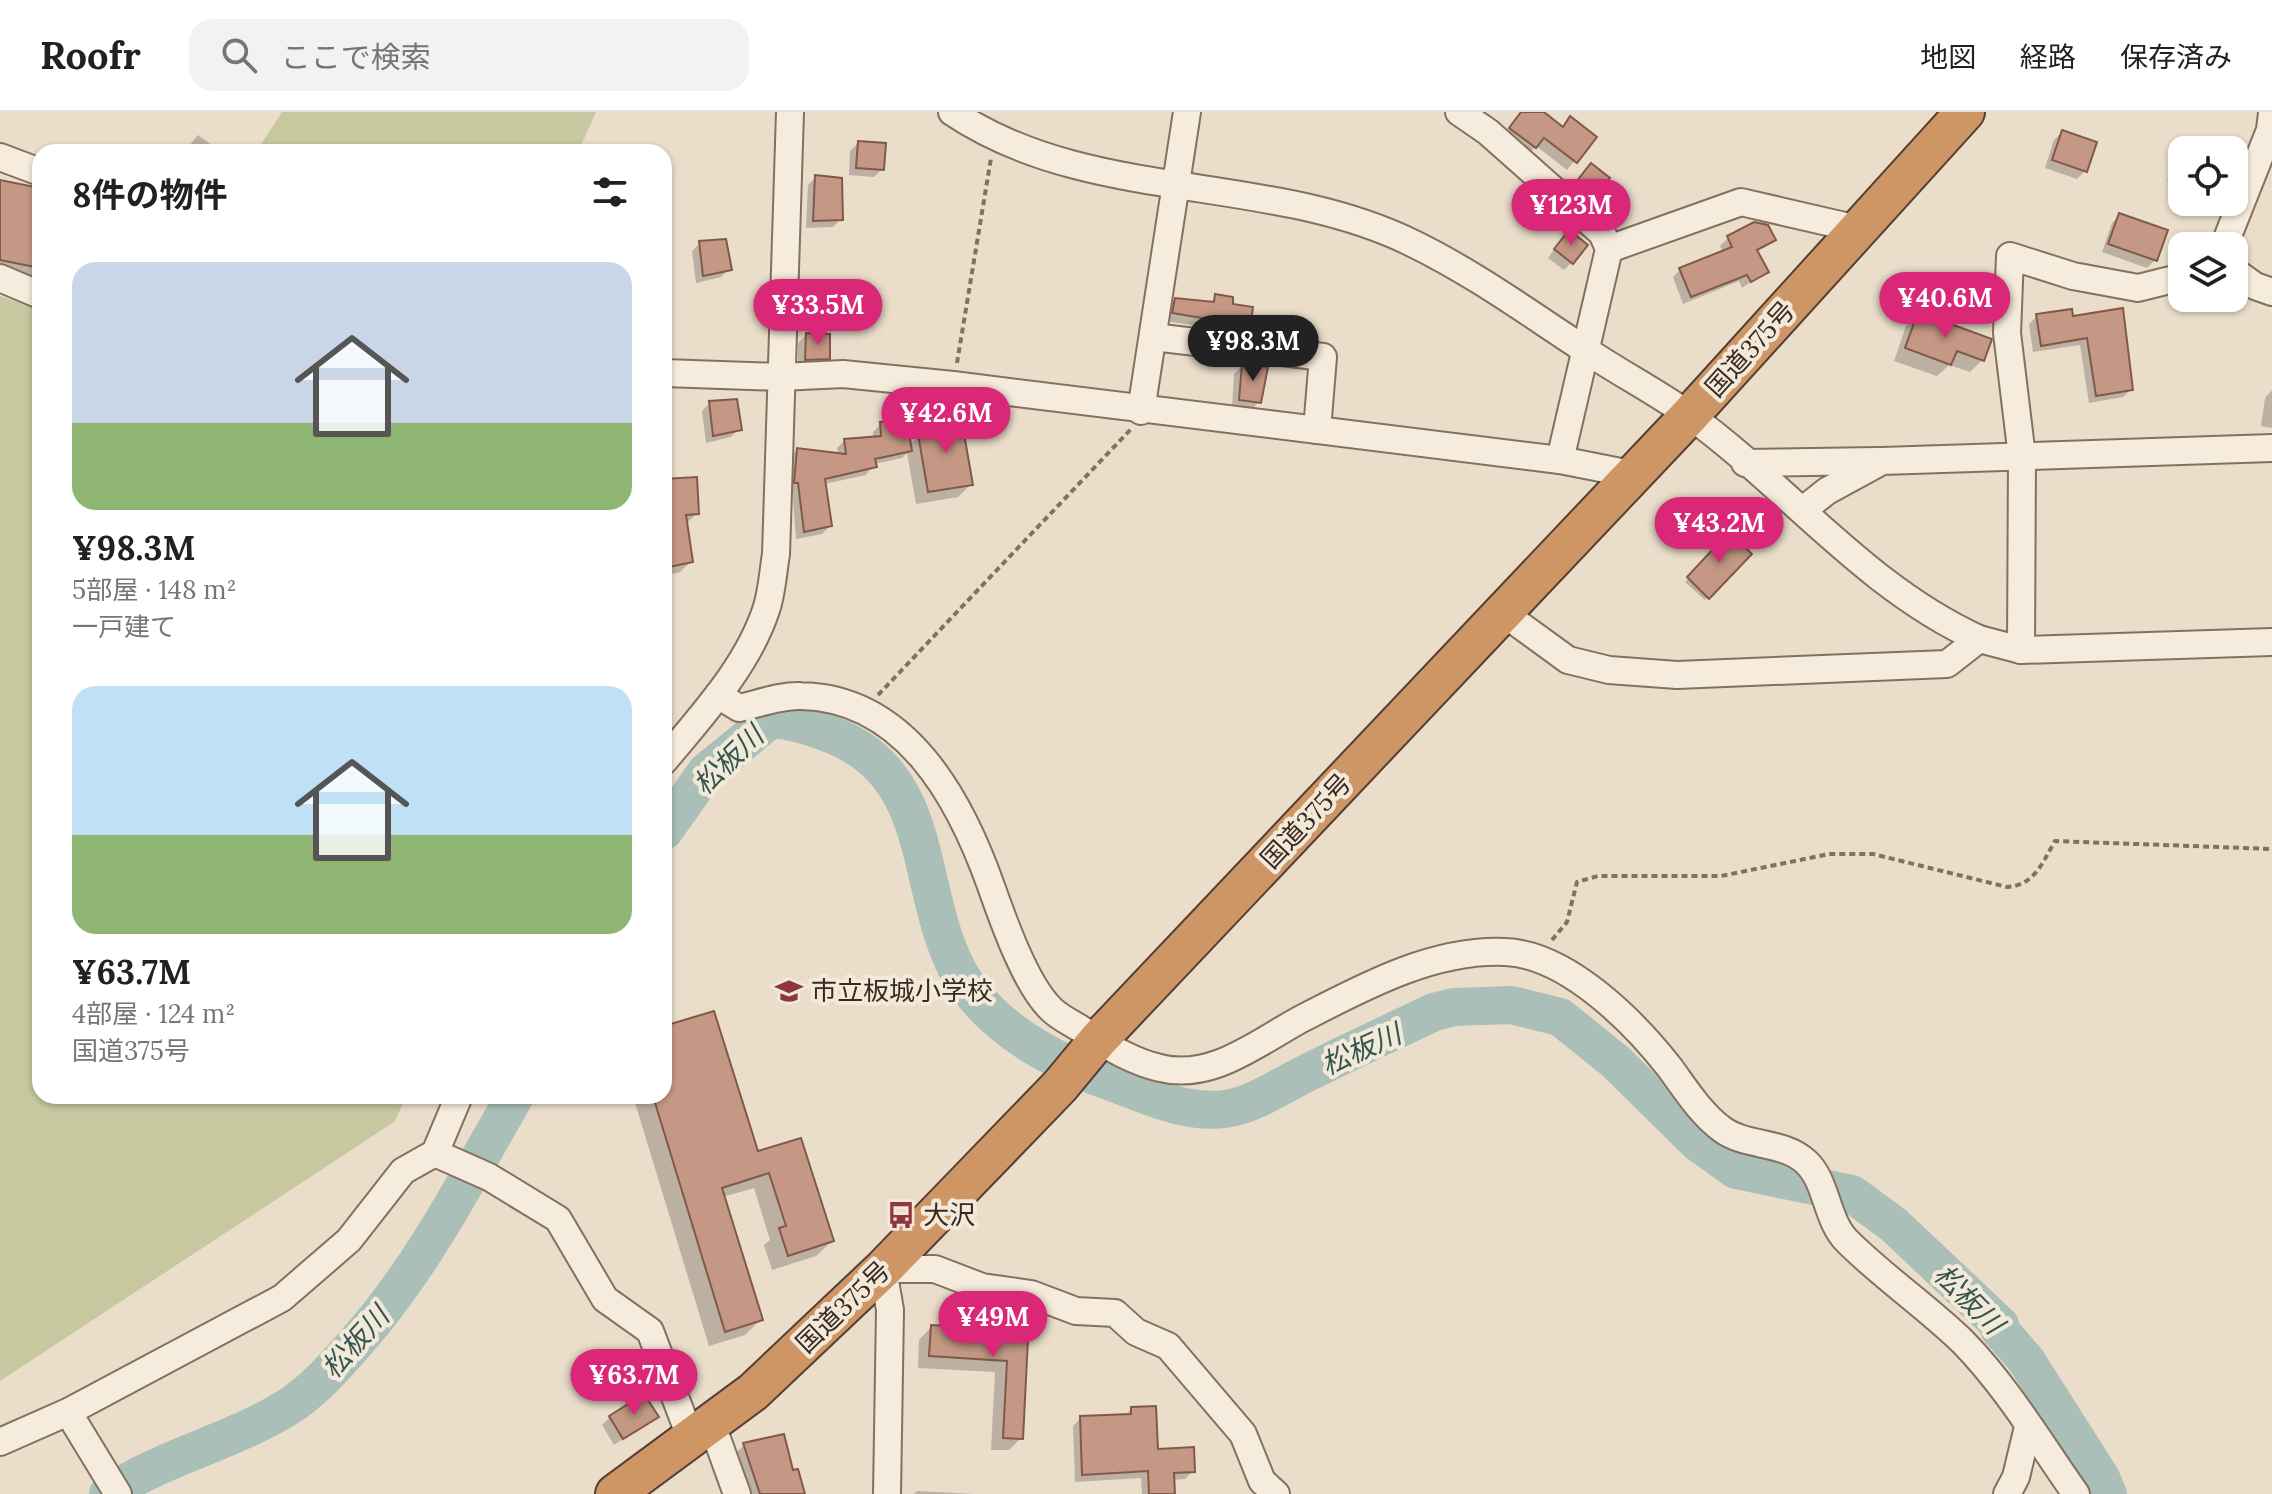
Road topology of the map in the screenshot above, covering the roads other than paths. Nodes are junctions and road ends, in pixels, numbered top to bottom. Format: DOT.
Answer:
graph roads {
  1 [pos="790,112"];
  2 [pos="952,112"];
  3 [pos="1187,112"];
  4 [pos="1459,112"];
  5 [pos="1965,112"];
  6 [pos="2272,113"];
  7 [pos="0,157"];
  8 [pos="32,169"];
  9 [pos="1176,187"];
  10 [pos="1858,229"];
  11 [pos="2230,232"];
  12 [pos="1609,249"];
  13 [pos="0,278"];
  14 [pos="2168,280"];
  15 [pos="2248,281"];
  16 [pos="32,292"];
  17 [pos="2272,292"];
  18 [pos="1153,337"];
  19 [pos="1588,352"];
  20 [pos="672,373"];
  21 [pos="781,377"];
  22 [pos="1141,411"];
  23 [pos="1689,416"];
  24 [pos="1317,430"];
  25 [pos="2272,448"];
  26 [pos="2022,457"];
  27 [pos="1560,460"];
  28 [pos="1882,461"];
  29 [pos="1745,463"];
  30 [pos="1631,474"];
  31 [pos="1803,510"];
  32 [pos="1502,612"];
  33 [pos="1979,639"];
  34 [pos="2272,642"];
  35 [pos="2021,650"];
  36 [pos="718,695"];
  37 [pos="672,751"];
  38 [pos="1092,1047"];
  39 [pos="457,1104"];
  40 [pos="444,1157"];
  41 [pos="883,1269"];
  42 [pos="68,1412"];
  43 [pos="2028,1427"];
  44 [pos="702,1432"];
  45 [pos="0,1442"];
  46 [pos="118,1494"];
  47 [pos="615,1494"];
  48 [pos="737,1494"];
  49 [pos="887,1494"];
  50 [pos="1276,1494"];
  51 [pos="2007,1494"];
  52 [pos="2076,1494"];
  1 -- 21 [label="street"];
  2 -- 9 [label="street"];
  3 -- 9 [label="street"];
  4 -- 12 [label="street"];
  5 -- 10 [label="highway, 国道375号"];
  6 -- 11 [label="street"];
  7 -- 8 [label="street"];
  9 -- 18 [label="street"];
  9 -- 19 [label="street"];
  10 -- 12 [label="street"];
  10 -- 23 [label="highway, 国道375号"];
  12 -- 19 [label="street"];
  13 -- 16 [label="street"];
  14 -- 26 [label="street"];
  15 -- 17 [label="street"];
  18 -- 22 [label="street"];
  18 -- 24 [label="street"];
  19 -- 23 [label="street"];
  19 -- 27 [label="street"];
  20 -- 21 [label="street"];
  21 -- 22 [label="street"];
  21 -- 36 [label="street"];
  22 -- 24 [label="street"];
  23 -- 29 [label="street"];
  23 -- 30 [label="highway, 国道375号"];
  24 -- 27 [label="street"];
  25 -- 26 [label="street"];
  26 -- 28 [label="street"];
  26 -- 35 [label="street"];
  27 -- 30 [label="street"];
  28 -- 29 [label="street"];
  28 -- 31 [label="street"];
  29 -- 31 [label="street"];
  30 -- 32 [label="highway, 国道375号"];
  31 -- 33 [label="street"];
  32 -- 33 [label="street"];
  32 -- 38 [label="highway, 国道375号"];
  33 -- 35 [label="street"];
  34 -- 35 [label="street"];
  36 -- 37 [label="street"];
  36 -- 38 [label="street"];
  38 -- 41 [label="highway, 国道375号"];
  38 -- 43 [label="street"];
  39 -- 40 [label="street"];
  40 -- 42 [label="street"];
  40 -- 44 [label="street"];
  41 -- 44 [label="highway, 国道375号"];
  41 -- 49 [label="street"];
  41 -- 50 [label="street"];
  42 -- 45 [label="street"];
  42 -- 46 [label="street"];
  43 -- 51 [label="street"];
  43 -- 52 [label="street"];
  44 -- 47 [label="highway, 国道375号"];
  44 -- 48 [label="street"];
}
